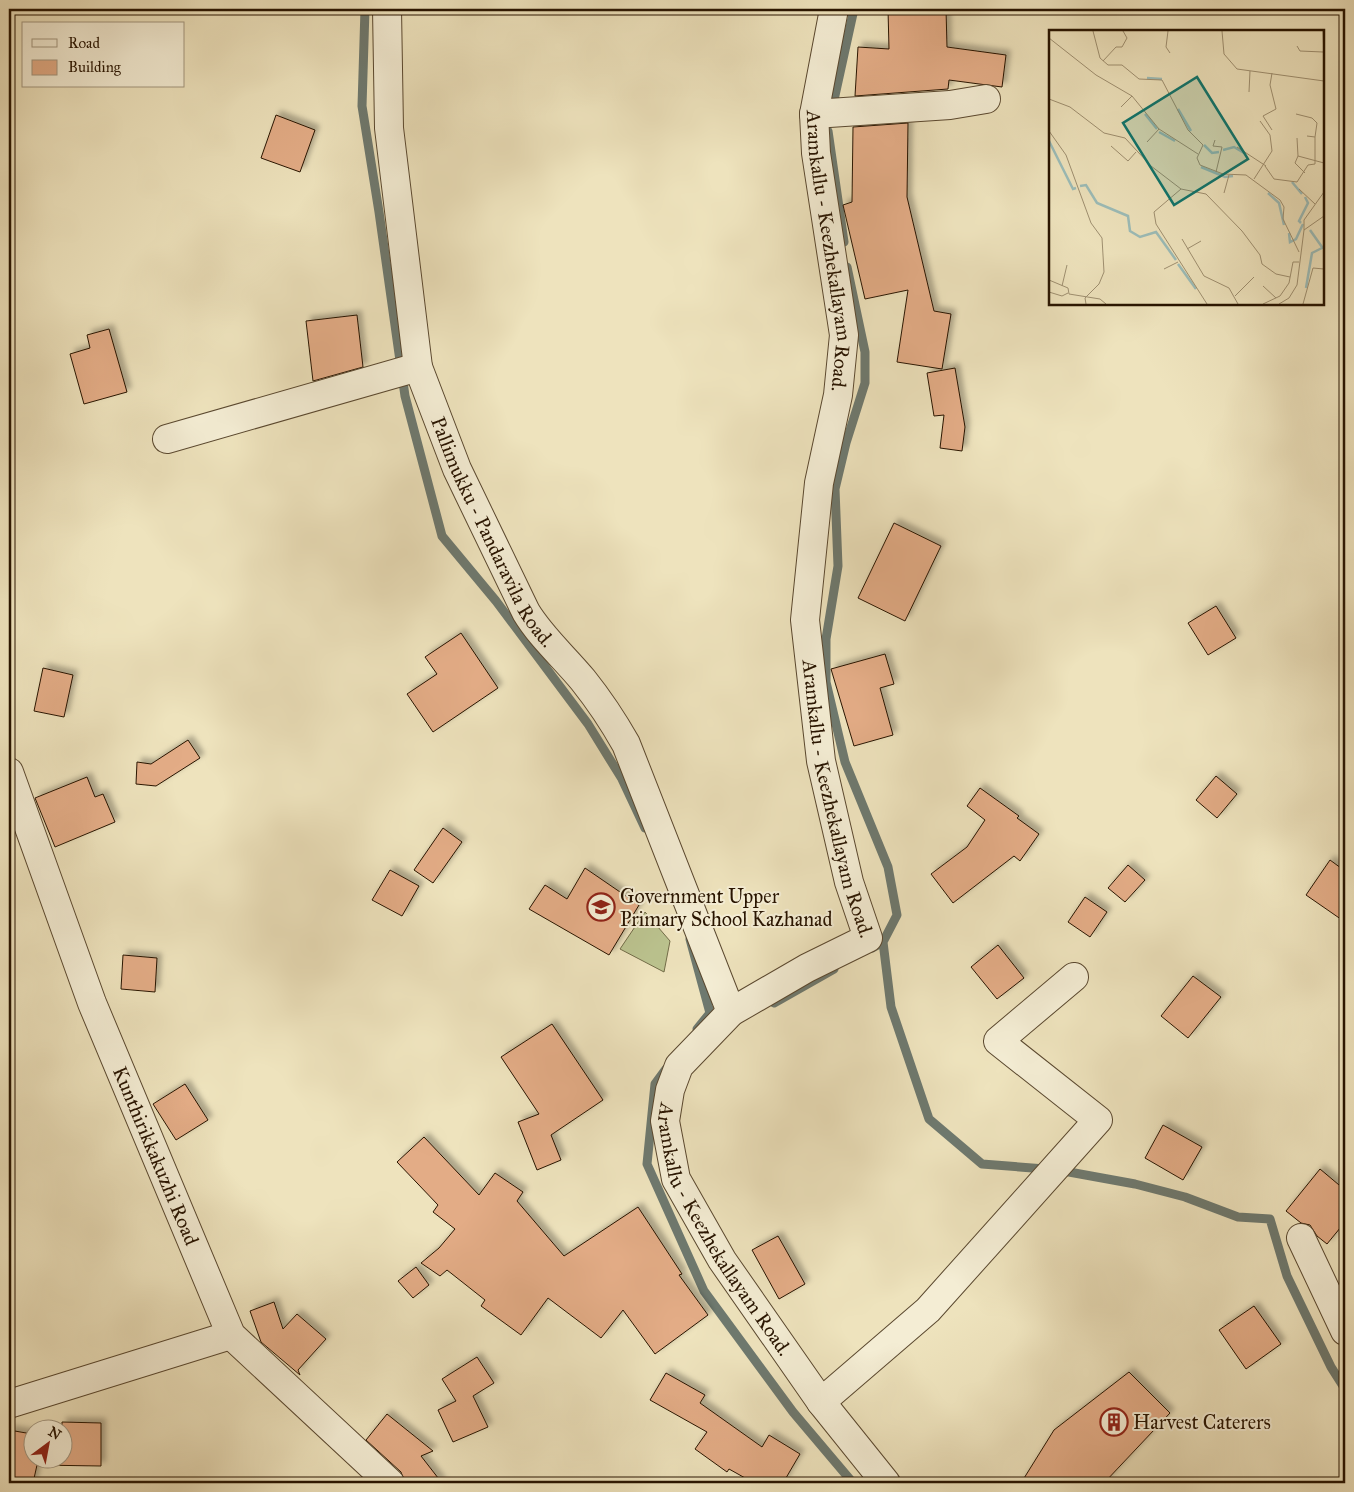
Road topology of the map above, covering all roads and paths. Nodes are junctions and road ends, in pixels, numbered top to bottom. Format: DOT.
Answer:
graph roads {
  1 [pos="387,9"];
  2 [pos="834,9"];
  3 [pos="986,99"];
  4 [pos="814,114"];
  5 [pos="418,367"];
  6 [pos="167,439"];
  7 [pos="9,772"];
  8 [pos="1074,976"];
  9 [pos="724,1019"];
  10 [pos="1301,1238"];
  11 [pos="1345,1331"];
  12 [pos="231,1335"];
  13 [pos="821,1402"];
  14 [pos="9,1404"];
  15 [pos="390,1483"];
  16 [pos="886,1483"];
  1 -- 5 [label="street, Pallimukku - Pandaravila Road."];
  2 -- 4 [label="street, Aramkallu - Keezhekallayam Road."];
  3 -- 4 [label="street"];
  4 -- 9 [label="street, Aramkallu - Keezhekallayam Road."];
  5 -- 6 [label="street"];
  5 -- 9 [label="street, Pallimukku - Pandaravila Road."];
  7 -- 12 [label="street, Kunthirikkakuzhi Road"];
  8 -- 13 [label="street"];
  9 -- 13 [label="street, Aramkallu - Keezhekallayam Road."];
  10 -- 11 [label="street"];
  12 -- 14 [label="street"];
  12 -- 15 [label="street, Kunthirikkakuzhi Road"];
  13 -- 16 [label="street, Aramkallu - Keezhekallayam Road."];
}
